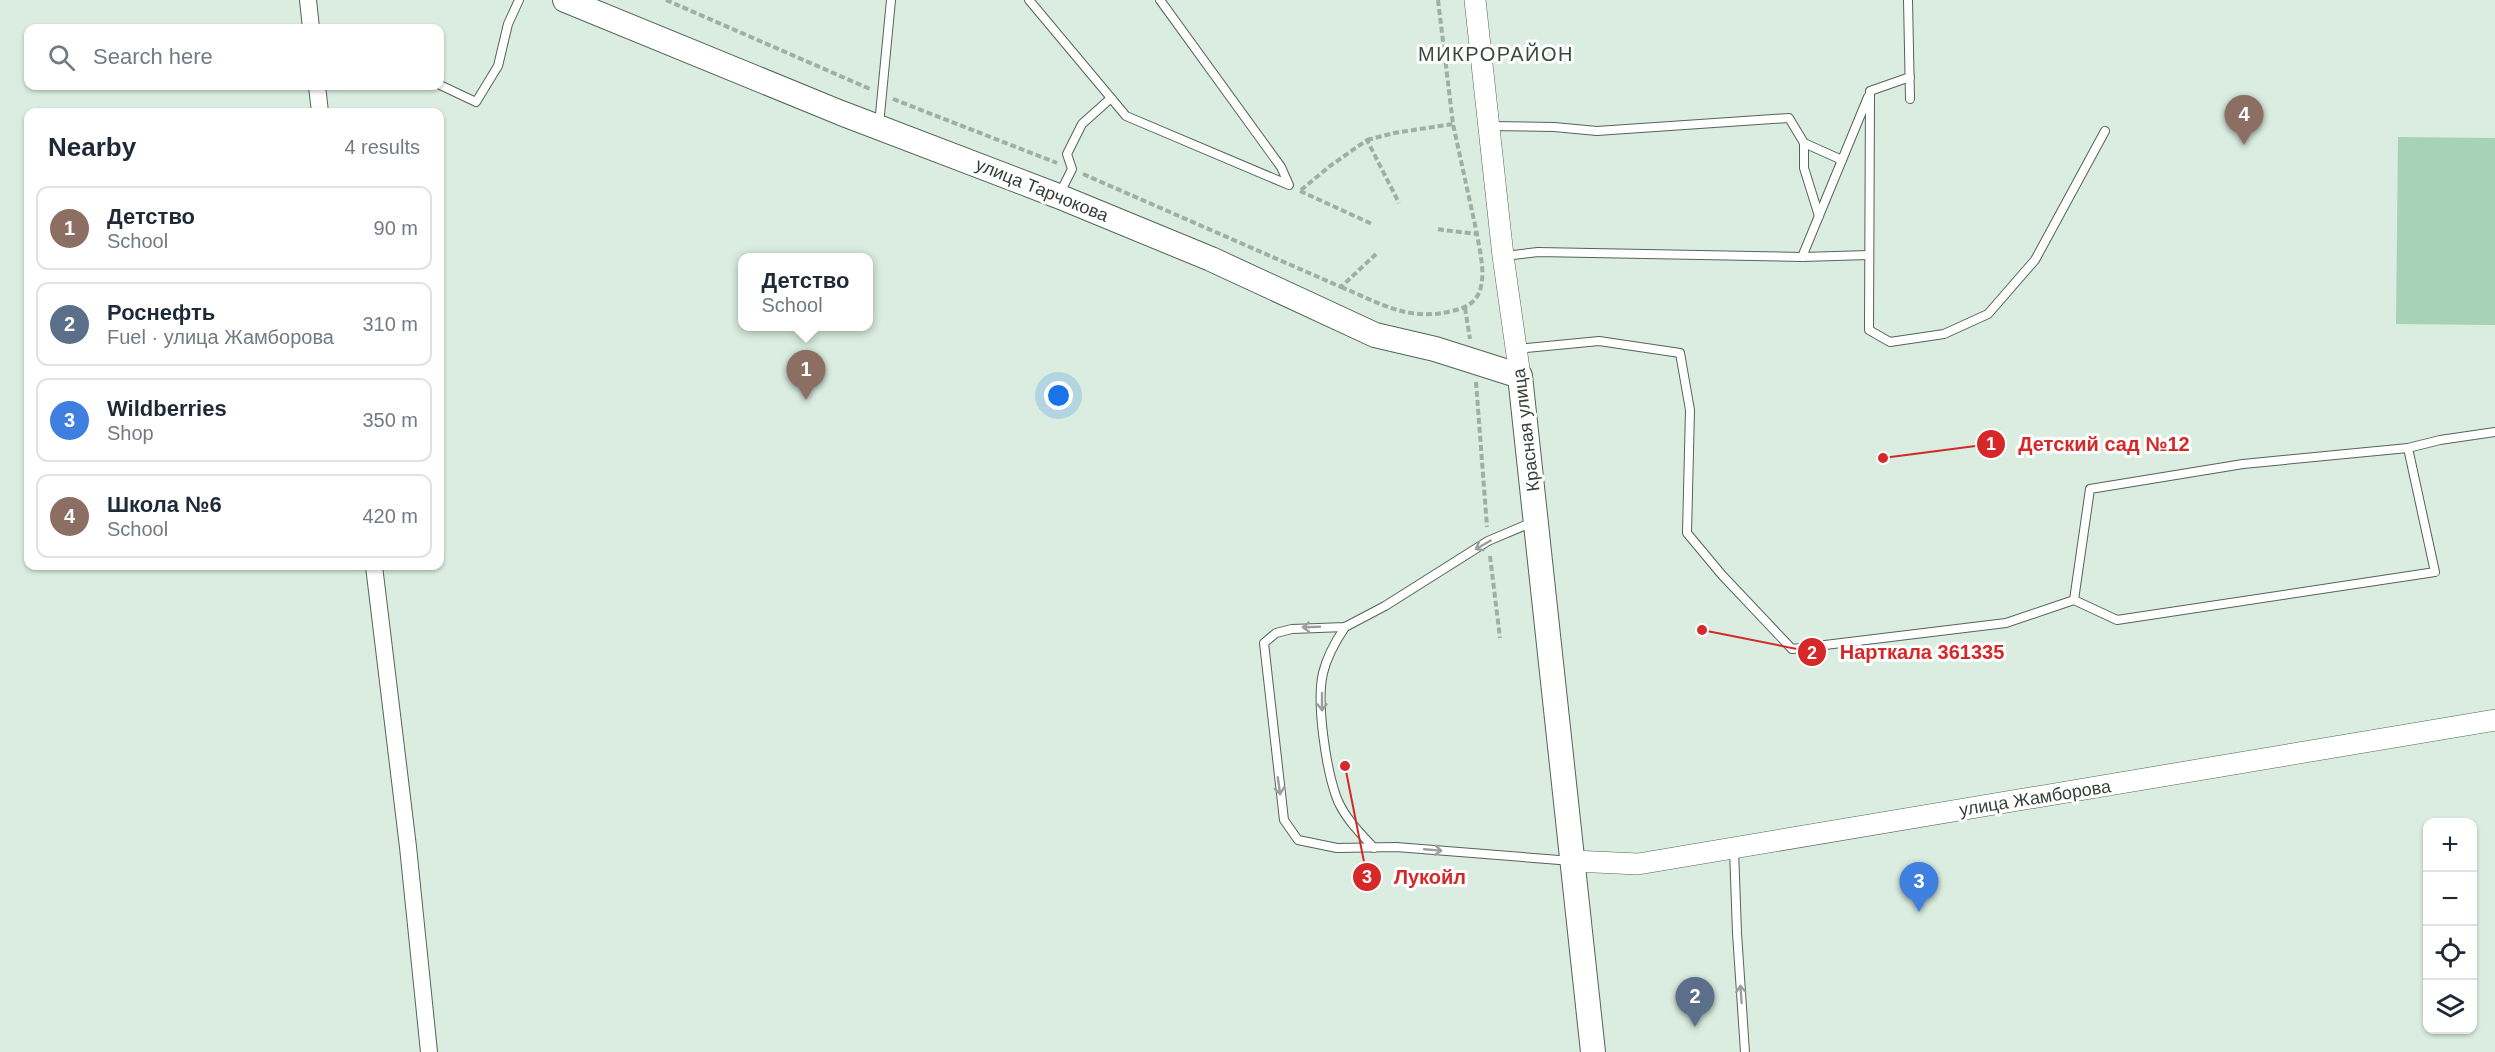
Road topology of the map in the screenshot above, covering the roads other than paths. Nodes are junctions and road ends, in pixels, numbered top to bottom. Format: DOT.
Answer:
graph roads {
  1 [pos="308,0"];
  2 [pos="519,0"];
  3 [pos="565,0"];
  4 [pos="891,0"];
  5 [pos="1029,0"];
  6 [pos="1160,0"];
  7 [pos="1475,0"];
  8 [pos="1908,0"];
  9 [pos="311,24"];
  10 [pos="1910,77"];
  11 [pos="444,87"];
  12 [pos="317,90"];
  13 [pos="1870,91"];
  14 [pos="1111,98"];
  15 [pos="1910,99"];
  16 [pos="320,108"];
  17 [pos="1488,126"];
  18 [pos="879,127"];
  19 [pos="2104,131"];
  20 [pos="1804,143"];
  21 [pos="1842,160"];
  22 [pos="1058,196"];
  23 [pos="1819,216"];
  24 [pos="1869,255"];
  25 [pos="1503,256"];
  26 [pos="1802,257"];
  27 [pos="1516,349"];
  28 [pos="1520,376"];
  29 [pos="2495,432"];
  30 [pos="2408,448"];
  31 [pos="1536,520"];
  32 [pos="374,570"];
  33 [pos="2074,600"];
  34 [pos="1345,627"];
  35 [pos="2495,720"];
  36 [pos="1374,848"];
  37 [pos="1734,848"];
  38 [pos="1573,861"];
  39 [pos="429,1052"];
  40 [pos="1593,1052"];
  41 [pos="1745,1052"];
  1 -- 9 [label="street"];
  2 -- 11 [label="lane"];
  3 -- 18 [label="main road, улица Тарчокова"];
  4 -- 18 [label="lane"];
  5 -- 14 [label="lane"];
  6 -- 14 [label="lane"];
  7 -- 17 [label="street, Красная улица"];
  8 -- 10 [label="lane"];
  10 -- 13 [label="lane"];
  10 -- 15 [label="lane"];
  12 -- 16 [label="street"];
  13 -- 21 [label="lane"];
  13 -- 24 [label="lane"];
  14 -- 22 [label="lane"];
  17 -- 20 [label="lane"];
  17 -- 25 [label="street, Красная улица"];
  18 -- 22 [label="main road, улица Тарчокова"];
  19 -- 24 [label="lane"];
  20 -- 21 [label="lane"];
  20 -- 23 [label="lane"];
  21 -- 23 [label="lane"];
  22 -- 28 [label="main road, улица Тарчокова"];
  23 -- 26 [label="lane"];
  24 -- 26 [label="lane"];
  25 -- 26 [label="lane"];
  25 -- 27 [label="street, Красная улица"];
  27 -- 28 [label="street, Красная улица"];
  27 -- 33 [label="lane"];
  28 -- 31 [label="main road, Красная улица"];
  29 -- 30 [label="lane"];
  30 -- 33 [label="lane"];
  30 -- 33 [label="lane"];
  31 -- 34 [label="lane, one-way"];
  31 -- 38 [label="main road, Красная улица"];
  32 -- 39 [label="street"];
  34 -- 36 [label="lane, one-way"];
  34 -- 36 [label="lane, one-way"];
  35 -- 37 [label="street, улица Жамборова"];
  36 -- 38 [label="lane, one-way"];
  37 -- 38 [label="street, улица Жамборова"];
  41 -- 37 [label="lane, one-way"];
  38 -- 40 [label="main road, Красная улица"];
}
